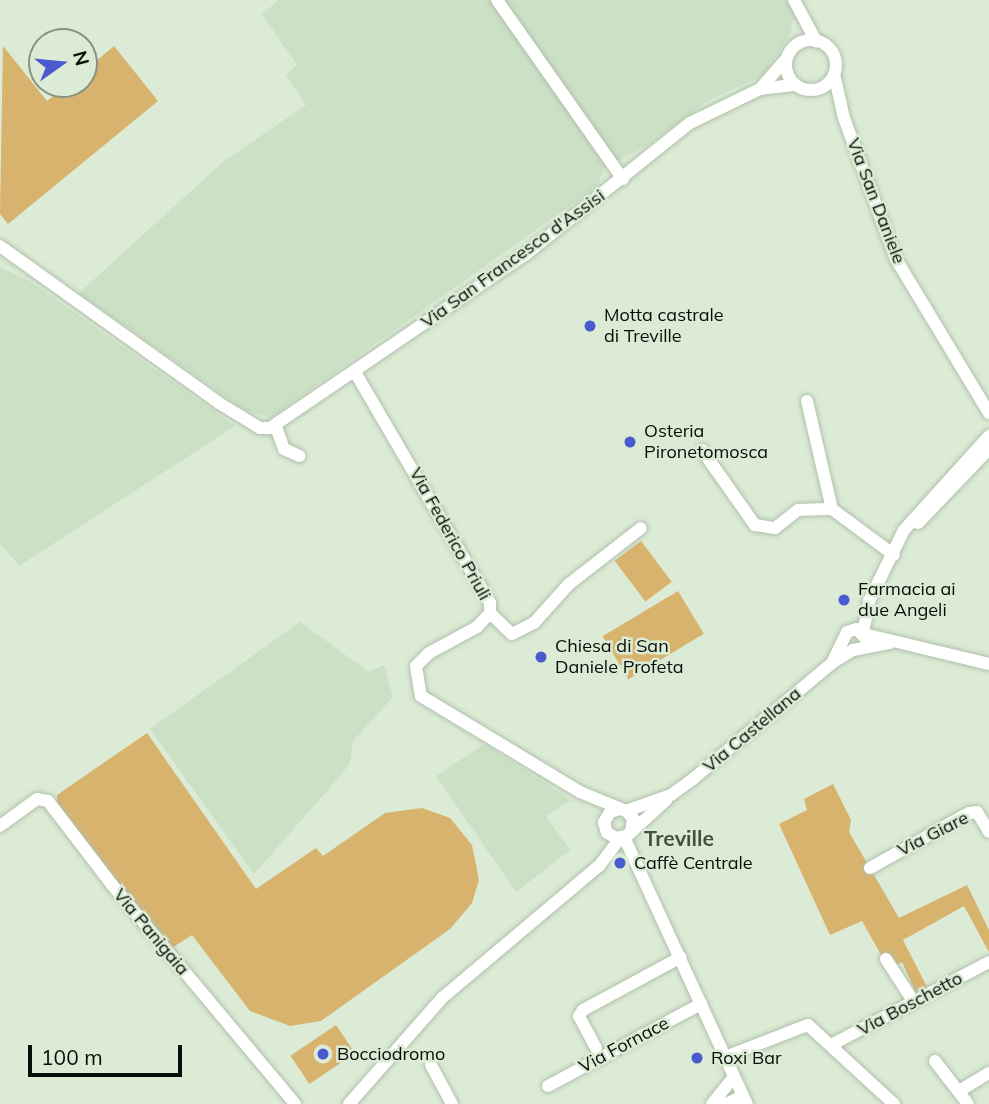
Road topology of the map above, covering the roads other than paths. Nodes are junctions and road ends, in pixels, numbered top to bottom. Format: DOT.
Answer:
graph roads {
  1 [pos="497,0"];
  2 [pos="795,4"];
  3 [pos="816,41"];
  4 [pos="796,45"];
  5 [pos="786,60"];
  6 [pos="834,74"];
  7 [pos="795,85"];
  8 [pos="760,89"];
  9 [pos="816,90"];
  10 [pos="844,118"];
  11 [pos="623,179"];
  12 [pos="0,246"];
  13 [pos="0,258"];
  14 [pos="19,263"];
  15 [pos="355,372"];
  16 [pos="807,401"];
  17 [pos="988,408"];
  18 [pos="270,428"];
  19 [pos="986,445"];
  20 [pos="702,450"];
  21 [pos="300,456"];
  22 [pos="832,509"];
  23 [pos="641,528"];
  24 [pos="896,551"];
  25 [pos="490,613"];
  26 [pos="859,632"];
  27 [pos="890,643"];
  28 [pos="853,646"];
  29 [pos="989,664"];
  30 [pos="580,792"];
  31 [pos="671,795"];
  32 [pos="623,810"];
  33 [pos="605,818"];
  34 [pos="0,825"];
  35 [pos="989,832"];
  36 [pos="607,833"];
  37 [pos="625,836"];
  38 [pos="870,868"];
  39 [pos="580,878"];
  40 [pos="681,957"];
  41 [pos="886,959"];
  42 [pos="989,962"];
  43 [pos="913,1001"];
  44 [pos="701,1004"];
  45 [pos="831,1045"];
  46 [pos="596,1048"];
  47 [pos="725,1057"];
  48 [pos="935,1061"];
  49 [pos="431,1065"];
  50 [pos="989,1073"];
  51 [pos="734,1077"];
  52 [pos="548,1086"];
  53 [pos="959,1091"];
  54 [pos="745,1100"];
  55 [pos="295,1104"];
  56 [pos="349,1104"];
  57 [pos="452,1104"];
  58 [pos="712,1104"];
  59 [pos="726,1104"];
  60 [pos="894,1104"];
  61 [pos="968,1104"];
  1 -- 11 [label="street"];
  2 -- 3 [label="street"];
  2 -- 4 [label="street"];
  3 -- 4 [label="street"];
  3 -- 6 [label="street"];
  4 -- 5 [label="street"];
  5 -- 7 [label="street"];
  5 -- 8 [label="street, Via San Francesco d'Assisi"];
  6 -- 9 [label="street"];
  6 -- 10 [label="street, Via San Daniele"];
  7 -- 8 [label="street, Via San Francesco d'Assisi"];
  7 -- 9 [label="street"];
  8 -- 11 [label="street, Via San Francesco d'Assisi"];
  9 -- 10 [label="street, Via San Daniele"];
  10 -- 17 [label="street, Via San Daniele"];
  11 -- 15 [label="street, Via San Francesco d'Assisi"];
  12 -- 14 [label="street"];
  13 -- 14 [label="street"];
  14 -- 18 [label="street"];
  15 -- 18 [label="street, Via San Francesco d'Assisi"];
  15 -- 25 [label="street, Via Federico Priuli"];
  16 -- 22 [label="street"];
  17 -- 19 [label="street"];
  18 -- 21 [label="street"];
  19 -- 24 [label="street"];
  20 -- 22 [label="street"];
  22 -- 24 [label="street"];
  23 -- 25 [label="street"];
  24 -- 26 [label="street"];
  25 -- 30 [label="street, Via Federico Priuli"];
  26 -- 27 [label="street, Via Castellana"];
  26 -- 28 [label="street"];
  26 -- 28 [label="street"];
  27 -- 28 [label="street, Via Castellana"];
  27 -- 29 [label="street, Via Castellana"];
  28 -- 31 [label="street, Via Castellana"];
  30 -- 32 [label="street"];
  30 -- 33 [label="street"];
  31 -- 32 [label="street"];
  31 -- 37 [label="street, Via Castellana"];
  32 -- 33 [label="street"];
  32 -- 37 [label="street"];
  33 -- 36 [label="street"];
  34 -- 55 [label="street, Via Panigaia"];
  35 -- 38 [label="street, Via Giare"];
  36 -- 37 [label="street"];
  36 -- 39 [label="street"];
  37 -- 39 [label="street, Via Castellana"];
  37 -- 40 [label="street"];
  39 -- 56 [label="street"];
  40 -- 44 [label="street"];
  40 -- 46 [label="street, Via Fornace"];
  41 -- 43 [label="street"];
  42 -- 43 [label="street, Via Boschetto"];
  43 -- 45 [label="street, Via Boschetto"];
  44 -- 47 [label="street"];
  44 -- 52 [label="street, Via Fornace"];
  45 -- 47 [label="street"];
  45 -- 60 [label="street"];
  47 -- 51 [label="street"];
  48 -- 53 [label="street"];
  49 -- 57 [label="street"];
  50 -- 53 [label="street"];
  51 -- 54 [label="street"];
  51 -- 58 [label="street"];
  53 -- 61 [label="street"];
  54 -- 59 [label="street"];
}
